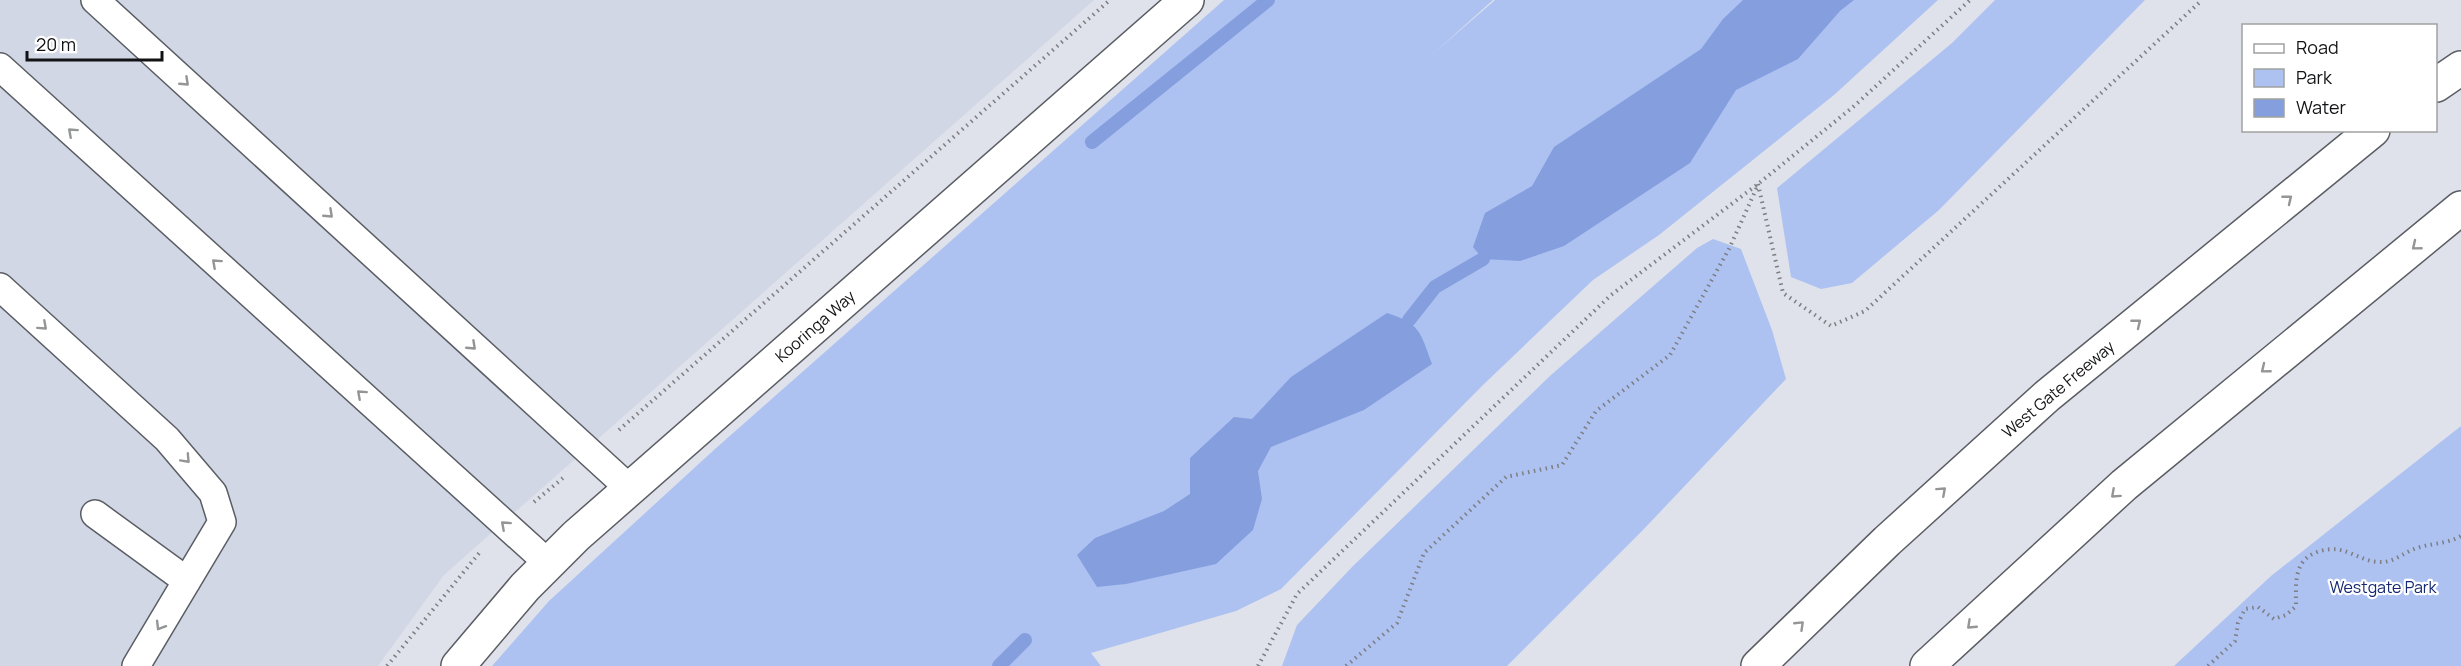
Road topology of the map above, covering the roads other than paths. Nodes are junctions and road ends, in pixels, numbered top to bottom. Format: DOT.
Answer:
graph roads {
  1 [pos="95,0"];
  2 [pos="1187,0"];
  3 [pos="0,67"];
  4 [pos="2461,68"];
  5 [pos="2437,84"];
  6 [pos="2371,132"];
  7 [pos="2461,208"];
  8 [pos="0,287"];
  9 [pos="630,489"];
  10 [pos="95,514"];
  11 [pos="549,564"];
  12 [pos="187,581"];
  13 [pos="136,666"];
  14 [pos="458,666"];
  15 [pos="1758,666"];
  16 [pos="1927,666"];
  1 -- 9 [label="lane, one-way"];
  2 -- 9 [label="main road, Kooringa Way"];
  11 -- 3 [label="lane, one-way"];
  4 -- 5 [label="main road"];
  15 -- 6 [label="main road, West Gate Freeway, one-way"];
  7 -- 16 [label="main road, one-way"];
  8 -- 12 [label="lane, one-way"];
  9 -- 11 [label="main road, Kooringa Way"];
  10 -- 12 [label="lane"];
  11 -- 14 [label="main road, Kooringa Way"];
  12 -- 13 [label="lane, one-way"];
}
